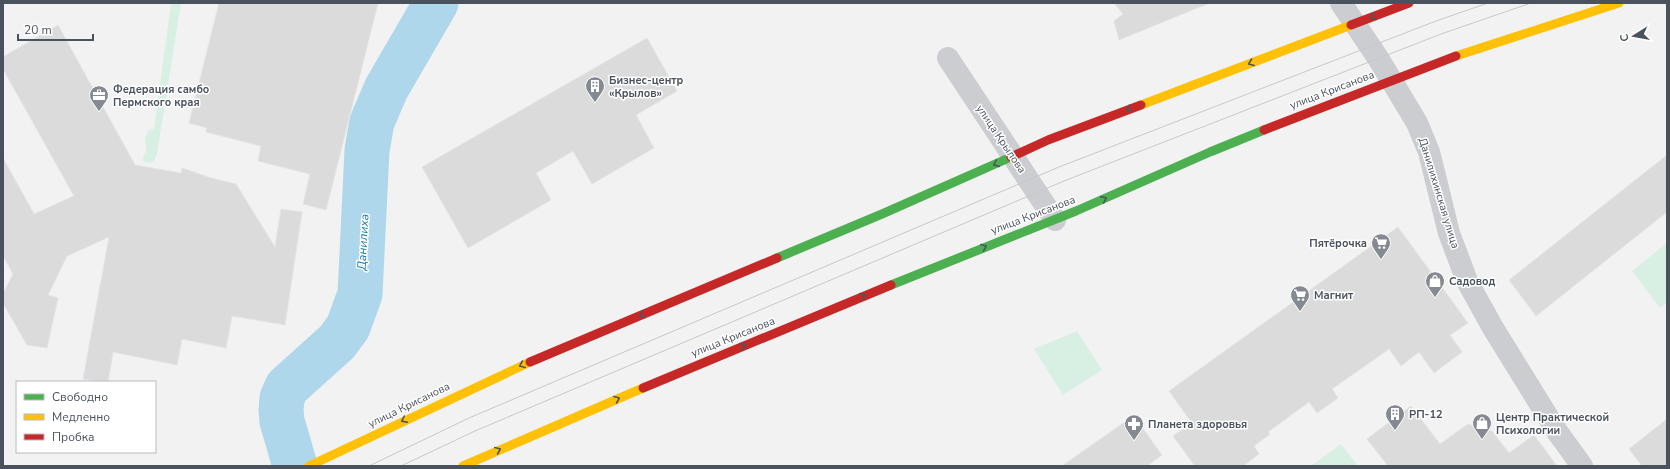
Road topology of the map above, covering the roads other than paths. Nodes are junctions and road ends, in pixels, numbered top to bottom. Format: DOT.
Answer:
graph roads {
  1 [pos="1341,3"];
  2 [pos="1409,3"];
  3 [pos="1619,3"];
  4 [pos="1356,24"];
  5 [pos="948,58"];
  6 [pos="1391,80"];
  7 [pos="1012,157"];
  8 [pos="1055,220"];
  9 [pos="309,466"];
  10 [pos="462,466"];
  11 [pos="1582,466"];
  1 -- 4 [label="street, Данилихинская улица"];
  2 -- 4 [label="main road, улица Крисанова, one-way"];
  3 -- 6 [label="main road, улица Крисанова"];
  4 -- 6 [label="street, Данилихинская улица"];
  4 -- 7 [label="main road, улица Крисанова, one-way"];
  5 -- 7 [label="street, улица Крылова"];
  8 -- 6 [label="main road, улица Крисанова, one-way"];
  6 -- 11 [label="street, Данилихинская улица"];
  7 -- 8 [label="street, улица Крылова"];
  7 -- 9 [label="main road, улица Крисанова, one-way"];
  10 -- 8 [label="main road, улица Крисанова, one-way"];
}
